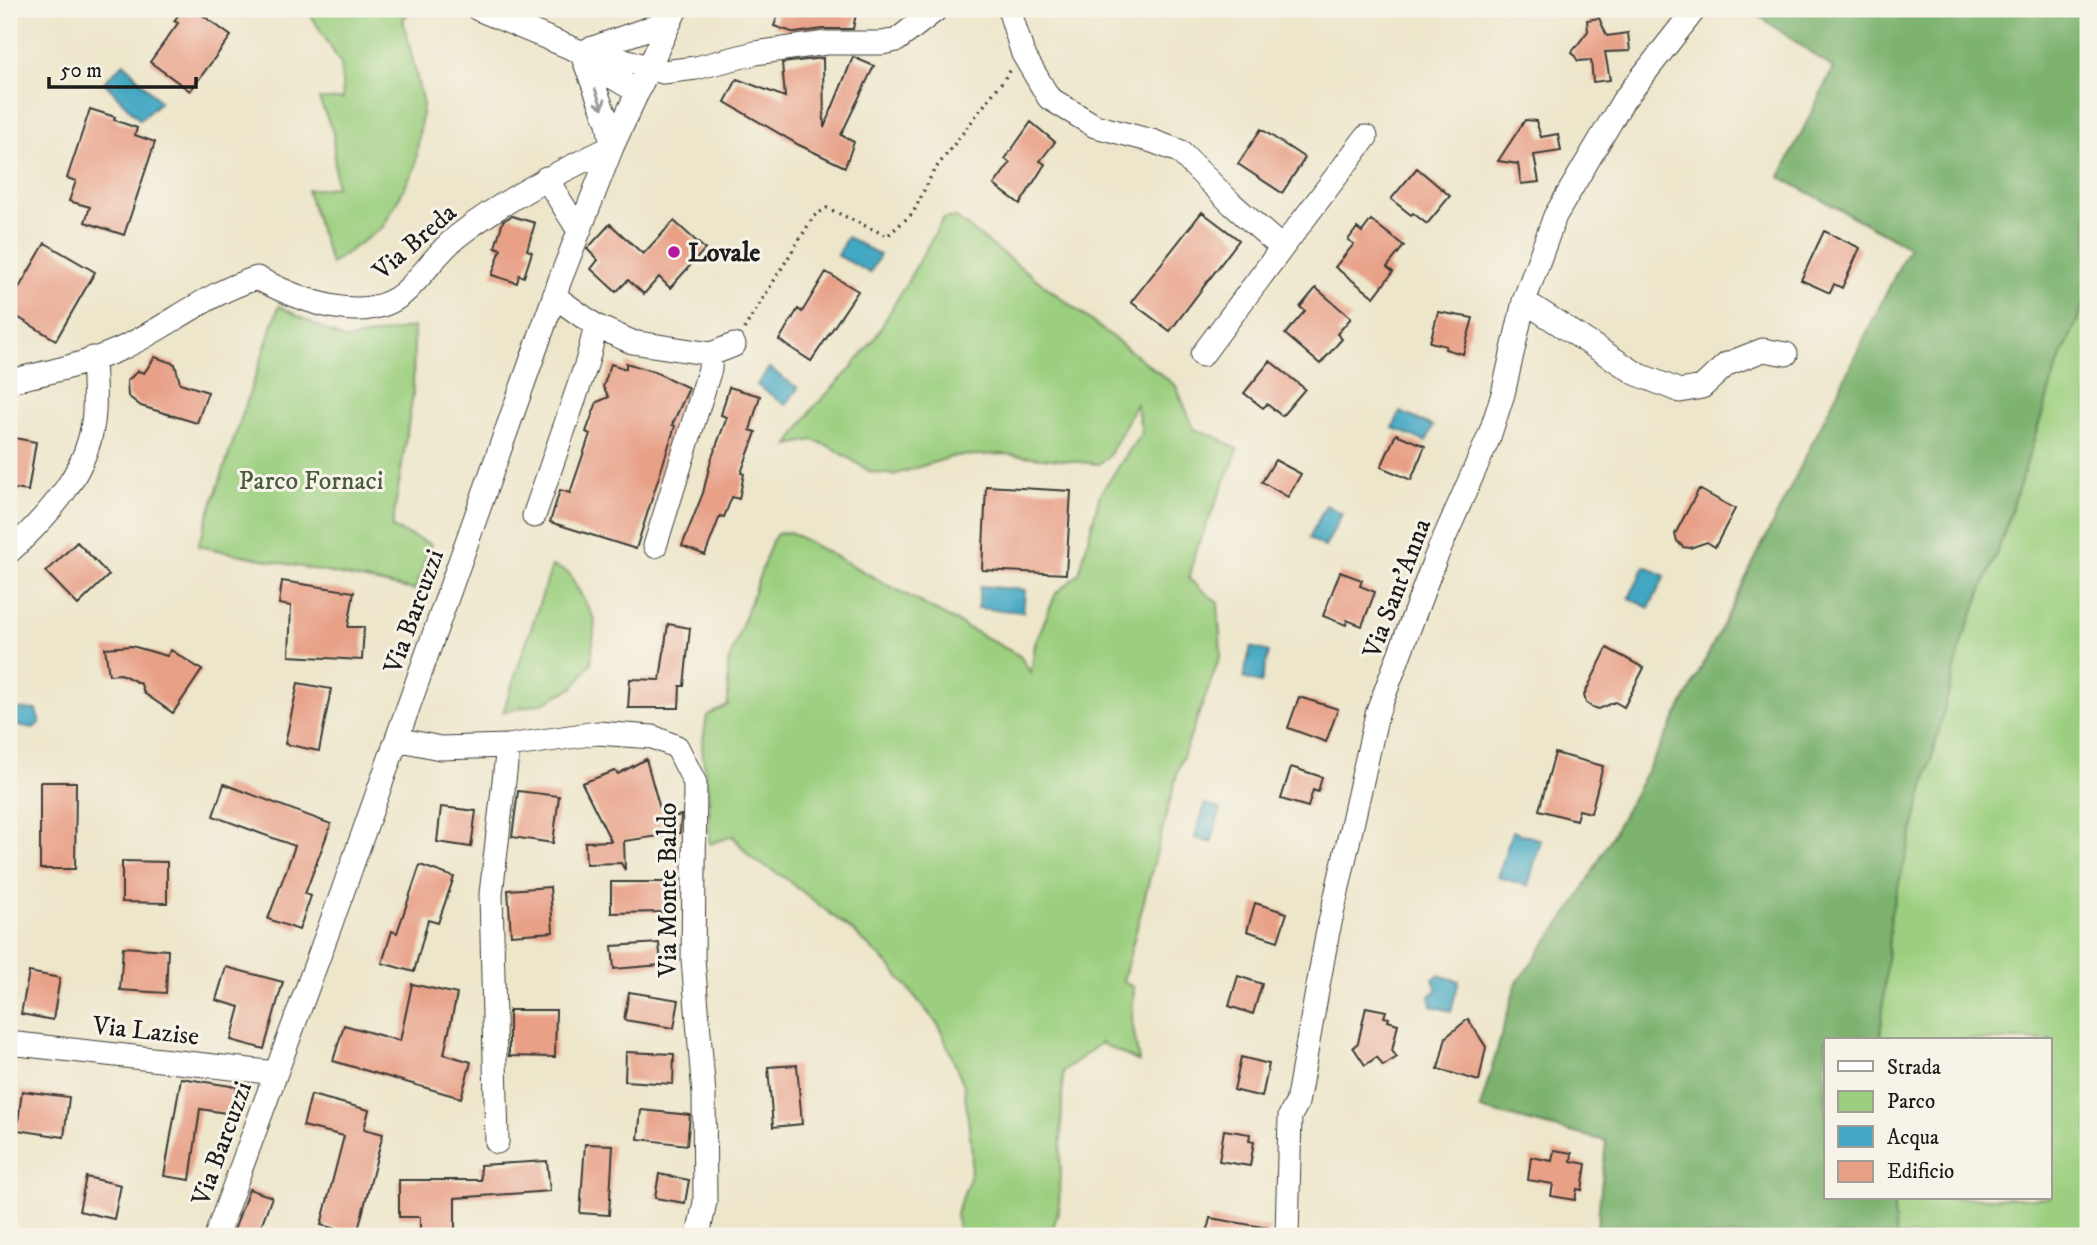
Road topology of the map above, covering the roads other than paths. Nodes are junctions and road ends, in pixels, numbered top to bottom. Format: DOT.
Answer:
graph roads {
  1 [pos="478,9"];
  2 [pos="937,9"];
  3 [pos="1009,9"];
  4 [pos="1695,9"];
  5 [pos="673,15"];
  6 [pos="581,52"];
  7 [pos="650,67"];
  8 [pos="638,92"];
  9 [pos="1366,136"];
  10 [pos="612,147"];
  11 [pos="546,178"];
  12 [pos="579,231"];
  13 [pos="1282,248"];
  14 [pos="554,296"];
  15 [pos="1524,301"];
  16 [pos="596,326"];
  17 [pos="734,345"];
  18 [pos="711,354"];
  19 [pos="1787,354"];
  20 [pos="1202,355"];
  21 [pos="93,358"];
  22 [pos="9,381"];
  23 [pos="534,516"];
  24 [pos="655,546"];
  25 [pos="9,552"];
  26 [pos="397,739"];
  27 [pos="508,746"];
  28 [pos="9,1043"];
  29 [pos="276,1073"];
  30 [pos="497,1142"];
  31 [pos="216,1236"];
  32 [pos="698,1236"];
  33 [pos="1287,1236"];
  1 -- 6 [label="street"];
  2 -- 7 [label="street"];
  3 -- 13 [label="street"];
  4 -- 15 [label="street, Via Sant'Anna"];
  5 -- 6 [label="street"];
  5 -- 7 [label="street, Via Barcuzzi"];
  6 -- 7 [label="street"];
  6 -- 8 [label="street"];
  6 -- 10 [label="street, one-way"];
  7 -- 8 [label="street, Via Barcuzzi"];
  8 -- 10 [label="street, Via Barcuzzi"];
  9 -- 13 [label="street"];
  10 -- 11 [label="street, Via Breda"];
  10 -- 12 [label="street, Via Barcuzzi"];
  11 -- 12 [label="street"];
  11 -- 21 [label="street, Via Breda"];
  12 -- 14 [label="street, Via Barcuzzi"];
  13 -- 20 [label="street"];
  14 -- 16 [label="street"];
  14 -- 26 [label="street, Via Barcuzzi"];
  15 -- 19 [label="street"];
  15 -- 33 [label="street, Via Sant'Anna"];
  16 -- 18 [label="street"];
  16 -- 23 [label="street"];
  17 -- 18 [label="street"];
  18 -- 24 [label="street"];
  21 -- 22 [label="street, Via Breda"];
  21 -- 25 [label="street"];
  26 -- 27 [label="street, Via Monte Baldo"];
  26 -- 29 [label="street, Via Barcuzzi"];
  27 -- 30 [label="street"];
  27 -- 32 [label="street, Via Monte Baldo"];
  28 -- 29 [label="street, Via Lazise"];
  29 -- 31 [label="street, Via Barcuzzi"];
}
